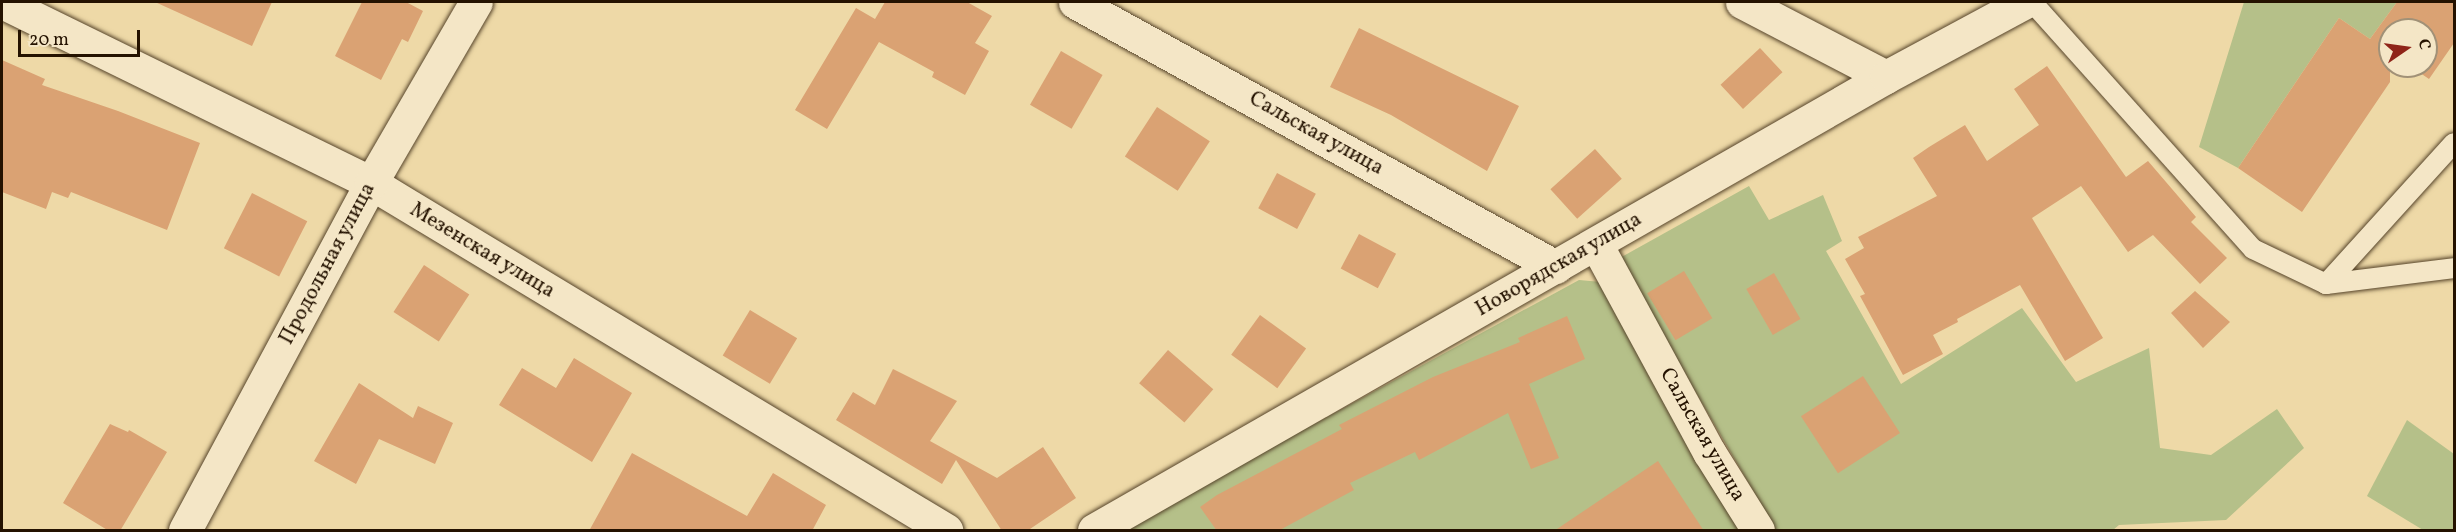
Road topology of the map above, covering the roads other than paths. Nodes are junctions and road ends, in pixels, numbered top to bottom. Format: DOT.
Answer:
graph roads {
  1 [pos="2,2"];
  2 [pos="476,2"];
  3 [pos="1075,2"];
  4 [pos="1742,2"];
  5 [pos="2025,2"];
  6 [pos="2032,2"];
  7 [pos="1886,77"];
  8 [pos="2454,143"];
  9 [pos="371,183"];
  10 [pos="1596,244"];
  11 [pos="1556,267"];
  12 [pos="2454,268"];
  13 [pos="2326,284"];
  14 [pos="185,531"];
  15 [pos="946,531"];
  16 [pos="1094,531"];
  17 [pos="1758,531"];
  1 -- 9 [label="street, Мезенская улица"];
  2 -- 9 [label="street, Продольная улица"];
  3 -- 11 [label="street, Сальская улица"];
  4 -- 7 [label="street"];
  5 -- 7 [label="street, Новорядская улица"];
  6 -- 13 [label="lane"];
  7 -- 10 [label="street, Новорядская улица"];
  8 -- 13 [label="lane"];
  9 -- 14 [label="street, Продольная улица"];
  9 -- 15 [label="street, Мезенская улица"];
  10 -- 11 [label="street, Новорядская улица"];
  10 -- 17 [label="street, Сальская улица"];
  11 -- 16 [label="street, Новорядская улица"];
  12 -- 13 [label="lane"];
}
